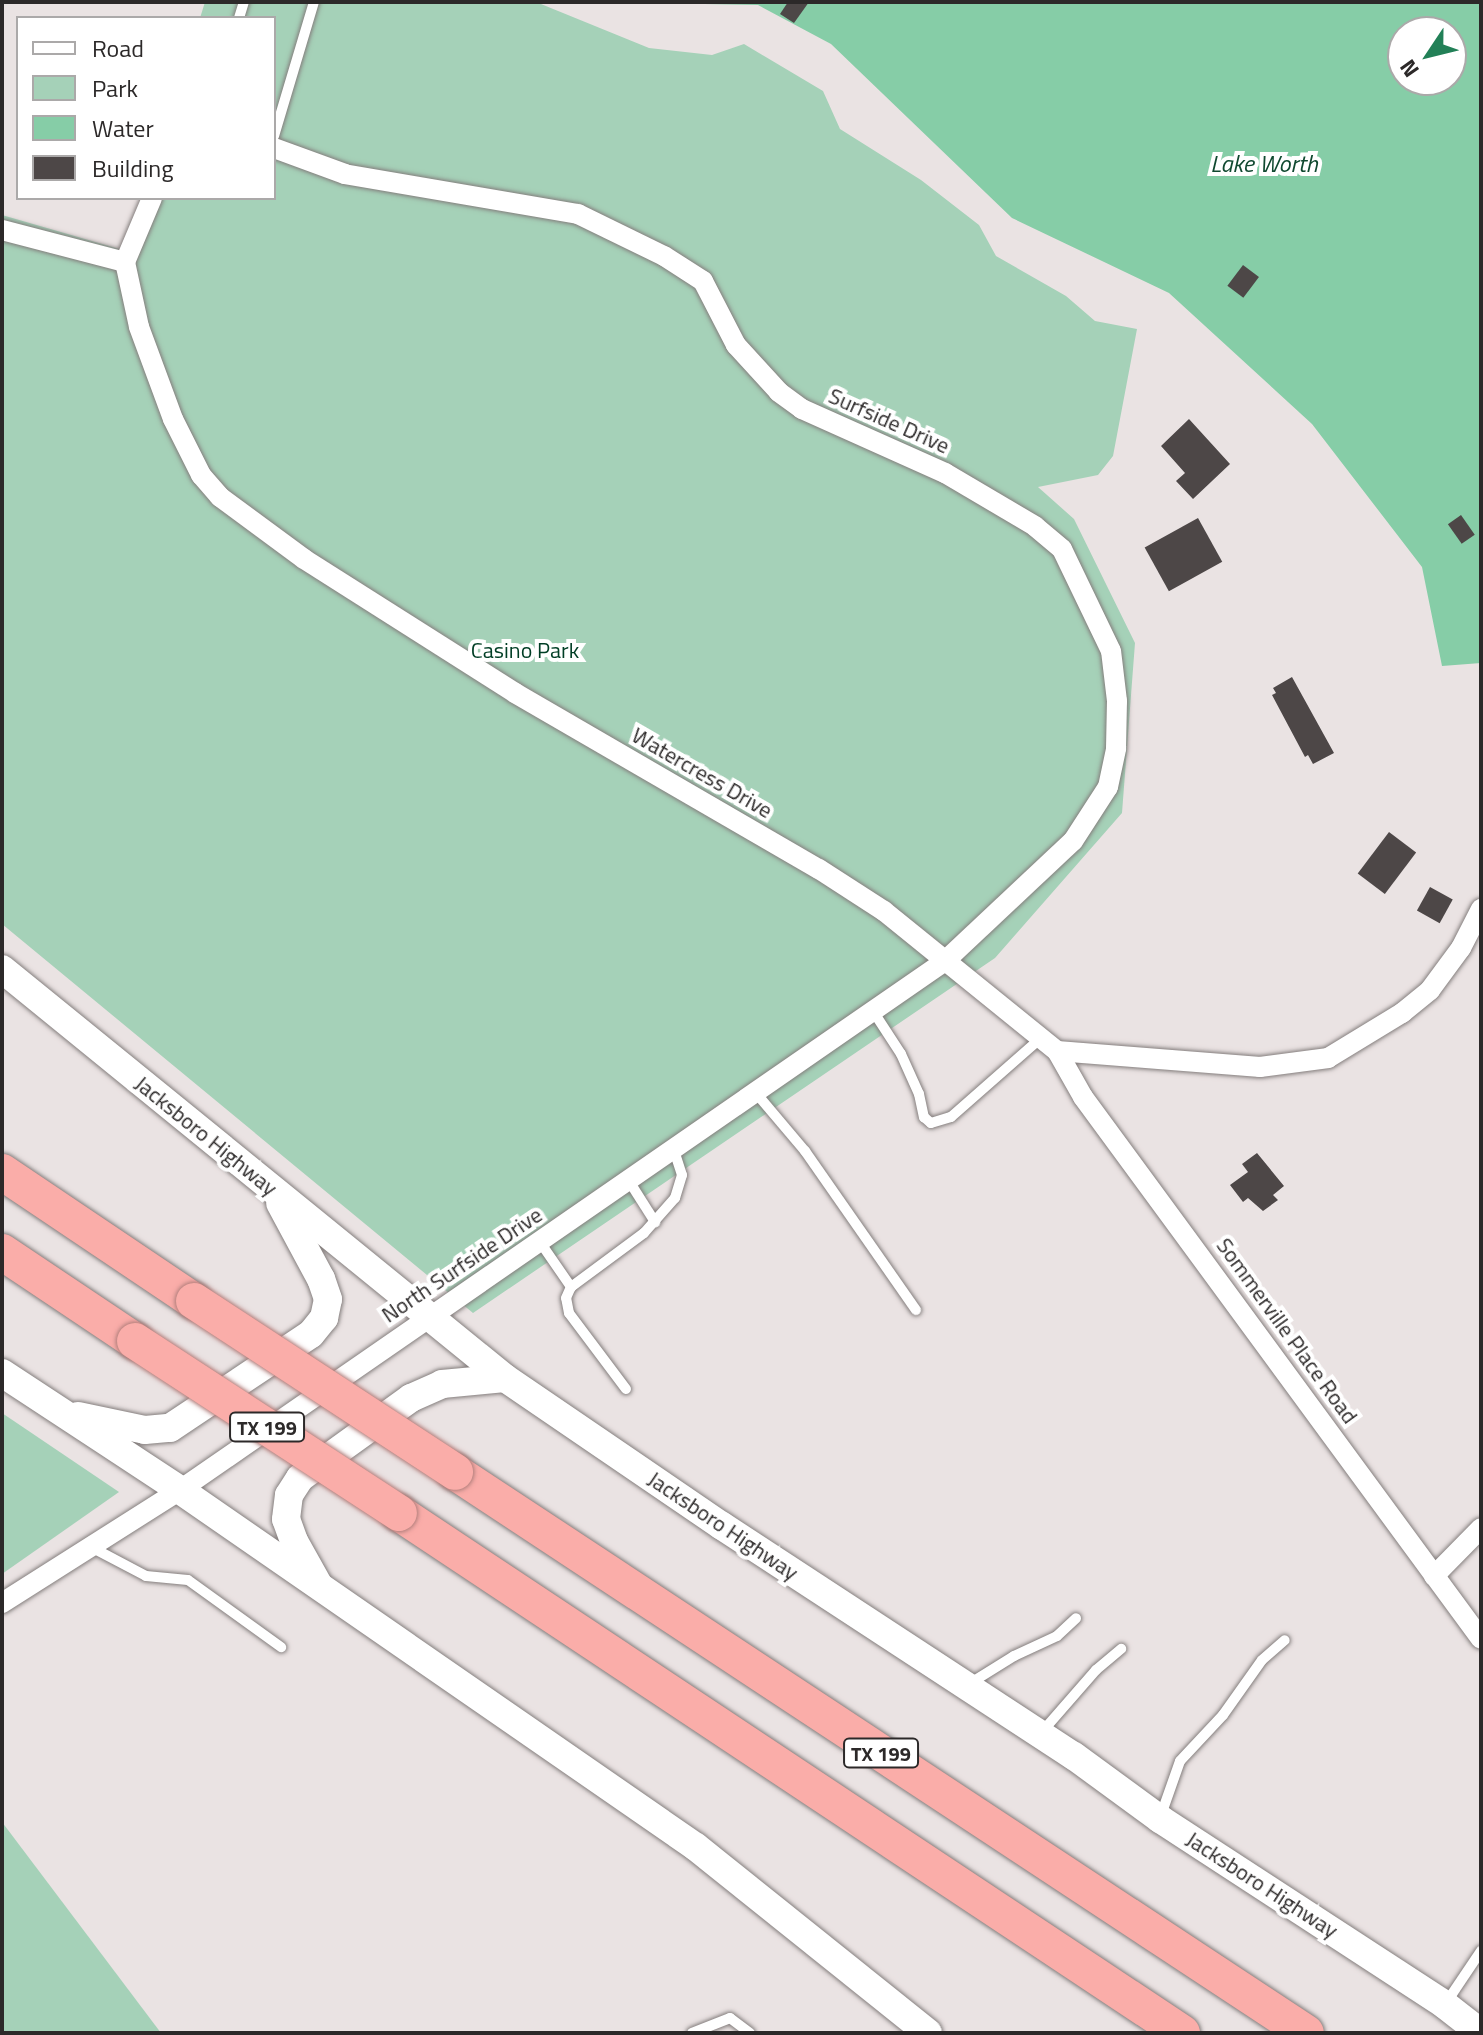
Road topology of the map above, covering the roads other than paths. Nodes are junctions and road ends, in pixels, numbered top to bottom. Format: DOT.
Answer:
graph roads {
  1 [pos="314,2"];
  2 [pos="276,129"];
  3 [pos="276,149"];
  4 [pos="151,200"];
  5 [pos="2,230"];
  6 [pos="125,262"];
  7 [pos="1481,909"];
  8 [pos="945,961"];
  9 [pos="2,969"];
  10 [pos="873,1011"];
  11 [pos="1049,1044"];
  12 [pos="756,1093"];
  13 [pos="674,1150"];
  14 [pos="2,1172"];
  15 [pos="629,1181"];
  16 [pos="273,1191"];
  17 [pos="655,1222"];
  18 [pos="540,1242"];
  19 [pos="2,1252"];
  20 [pos="571,1287"];
  21 [pos="916,1310"];
  22 [pos="427,1316"];
  23 [pos="2,1373"];
  24 [pos="505,1378"];
  25 [pos="626,1389"];
  26 [pos="62,1412"];
  27 [pos="180,1490"];
  28 [pos="1481,1528"];
  29 [pos="91,1547"];
  30 [pos="1434,1576"];
  31 [pos="323,1591"];
  32 [pos="2,1603"];
  33 [pos="1076,1618"];
  34 [pos="1481,1639"];
  35 [pos="1285,1640"];
  36 [pos="281,1647"];
  37 [pos="1121,1649"];
  38 [pos="967,1685"];
  39 [pos="1040,1734"];
  40 [pos="1160,1819"];
  41 [pos="1481,1951"];
  42 [pos="1445,2005"];
  43 [pos="692,2033"];
  44 [pos="750,2033"];
  45 [pos="928,2033"];
  46 [pos="1182,2033"];
  47 [pos="1306,2033"];
  48 [pos="1481,2033"];
  1 -- 2 [label="lane"];
  3 -- 8 [label="street, Surfside Drive"];
  4 -- 6 [label="street"];
  5 -- 6 [label="street"];
  6 -- 8 [label="street, Watercress Drive"];
  7 -- 11 [label="street"];
  8 -- 10 [label="street, North Surfside Drive"];
  8 -- 11 [label="street, Watercress Drive"];
  9 -- 16 [label="main road, Jacksboro Highway"];
  10 -- 11 [label="lane"];
  10 -- 12 [label="street, North Surfside Drive"];
  11 -- 30 [label="street, Sommerville Place Road"];
  12 -- 13 [label="street, North Surfside Drive"];
  12 -- 21 [label="lane"];
  13 -- 15 [label="street, North Surfside Drive"];
  13 -- 17 [label="lane"];
  14 -- 47 [label="highway, TX 199, bridge"];
  15 -- 17 [label="lane"];
  15 -- 18 [label="street, North Surfside Drive"];
  16 -- 22 [label="main road, Jacksboro Highway"];
  16 -- 26 [label="main road"];
  17 -- 20 [label="lane"];
  18 -- 20 [label="lane"];
  18 -- 22 [label="street, North Surfside Drive"];
  19 -- 46 [label="highway, TX 199, bridge"];
  20 -- 25 [label="lane"];
  22 -- 24 [label="main road, Jacksboro Highway"];
  22 -- 27 [label="street, North Surfside Drive"];
  23 -- 26 [label="main road"];
  24 -- 31 [label="main road"];
  24 -- 38 [label="main road, Jacksboro Highway"];
  26 -- 27 [label="main road"];
  27 -- 29 [label="street, North Surfside Drive"];
  27 -- 31 [label="main road"];
  28 -- 30 [label="street"];
  29 -- 32 [label="street, North Surfside Drive"];
  29 -- 36 [label="lane"];
  30 -- 34 [label="street, Sommerville Place Road"];
  31 -- 45 [label="main road"];
  33 -- 38 [label="lane"];
  35 -- 40 [label="lane"];
  37 -- 39 [label="lane"];
  38 -- 39 [label="main road, Jacksboro Highway"];
  39 -- 40 [label="main road, Jacksboro Highway"];
  40 -- 42 [label="main road, Jacksboro Highway"];
  41 -- 42 [label="lane"];
  42 -- 48 [label="main road, Jacksboro Highway"];
  43 -- 44 [label="lane"];
}
